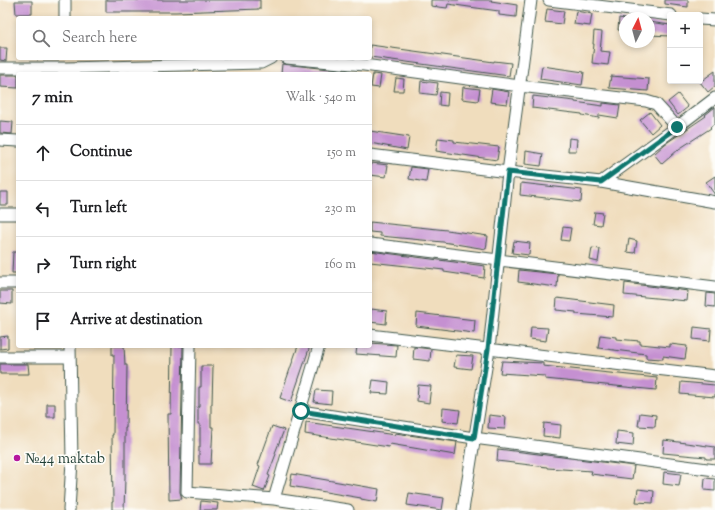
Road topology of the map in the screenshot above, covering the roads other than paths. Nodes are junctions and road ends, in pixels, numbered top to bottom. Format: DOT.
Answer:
graph roads {
  1 [pos="64,0"];
  2 [pos="531,0"];
  3 [pos="549,0"];
  4 [pos="667,15"];
  5 [pos="65,16"];
  6 [pos="703,19"];
  7 [pos="715,20"];
  8 [pos="267,60"];
  9 [pos="308,60"];
  10 [pos="66,67"];
  11 [pos="0,68"];
  12 [pos="520,86"];
  13 [pos="715,98"];
  14 [pos="677,127"];
  15 [pos="0,140"];
  16 [pos="16,140"];
  17 [pos="372,155"];
  18 [pos="508,172"];
  19 [pos="601,182"];
  20 [pos="715,202"];
  21 [pos="0,214"];
  22 [pos="16,214"];
  23 [pos="372,244"];
  24 [pos="499,261"];
  25 [pos="0,283"];
  26 [pos="16,283"];
  27 [pos="715,287"];
  28 [pos="372,335"];
  29 [pos="190,348"];
  30 [pos="318,348"];
  31 [pos="488,349"];
  32 [pos="70,351"];
  33 [pos="0,357"];
  34 [pos="715,376"];
  35 [pos="301,411"];
  36 [pos="474,438"];
  37 [pos="715,470"];
  38 [pos="274,499"];
  39 [pos="69,510"];
  40 [pos="348,510"];
  41 [pos="463,510"];
  1 -- 5 [label="street"];
  2 -- 12 [label="street"];
  3 -- 4 [label="street"];
  6 -- 7 [label="street"];
  8 -- 10 [label="street"];
  9 -- 12 [label="street"];
  10 -- 11 [label="street"];
  12 -- 14 [label="street"];
  12 -- 18 [label="street"];
  13 -- 14 [label="street"];
  14 -- 19 [label="street"];
  15 -- 16 [label="street"];
  17 -- 18 [label="street"];
  18 -- 19 [label="street"];
  18 -- 24 [label="street"];
  19 -- 20 [label="street"];
  21 -- 22 [label="street"];
  23 -- 24 [label="street"];
  24 -- 27 [label="street"];
  24 -- 31 [label="street"];
  25 -- 26 [label="street"];
  28 -- 31 [label="street"];
  29 -- 38 [label="street"];
  30 -- 35 [label="street"];
  31 -- 34 [label="street"];
  31 -- 36 [label="street"];
  32 -- 33 [label="street"];
  32 -- 39 [label="street"];
  35 -- 36 [label="street"];
  35 -- 38 [label="street"];
  36 -- 37 [label="street"];
  36 -- 41 [label="street"];
  38 -- 40 [label="street"];
}
